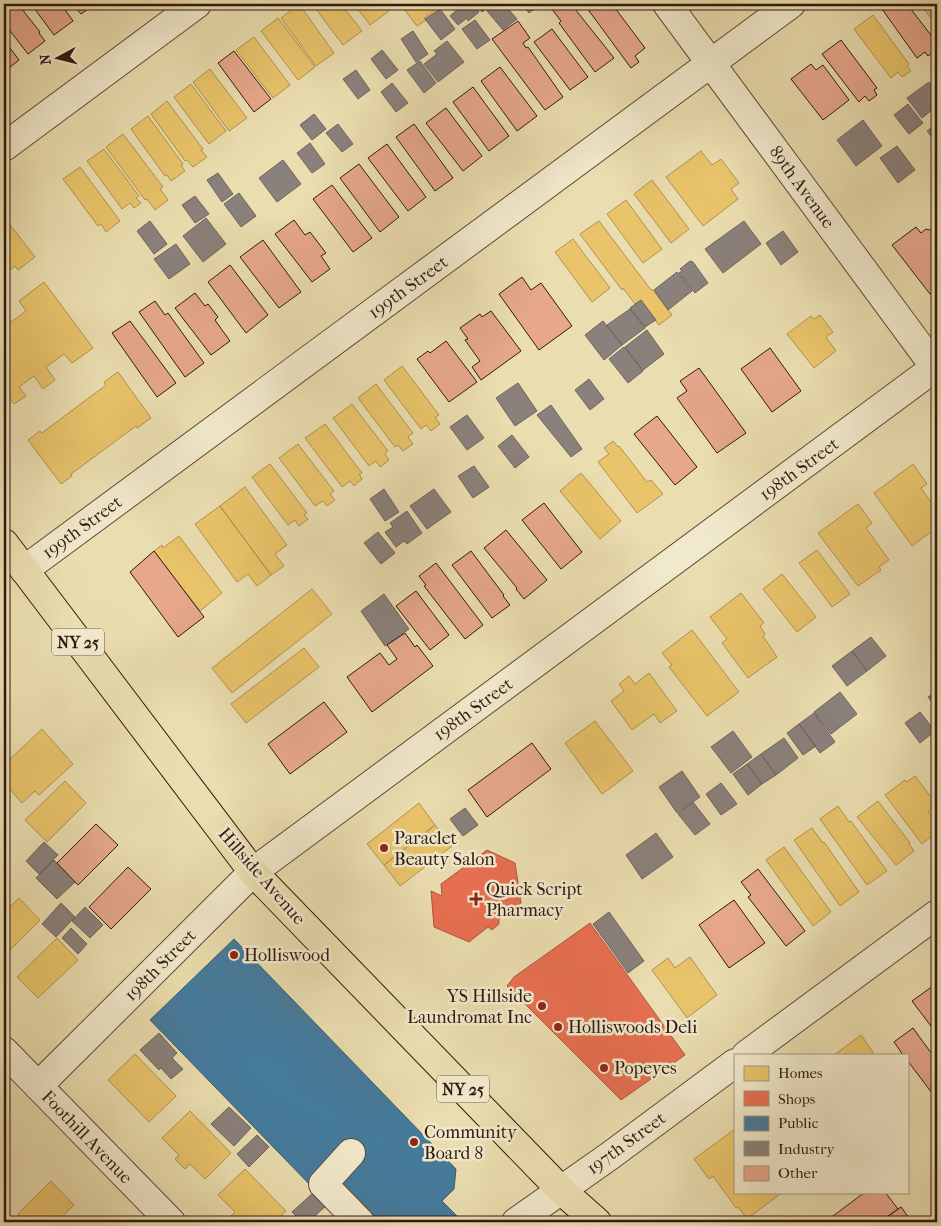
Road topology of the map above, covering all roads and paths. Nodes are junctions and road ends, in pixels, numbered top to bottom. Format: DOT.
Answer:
graph roads {
  1 [pos="197,4"];
  2 [pos="667,4"];
  3 [pos="791,4"];
  4 [pos="711,63"];
  5 [pos="4,147"];
  6 [pos="937,368"];
  7 [pos="4,543"];
  8 [pos="24,570"];
  9 [pos="253,872"];
  10 [pos="937,914"];
  11 [pos="4,1051"];
  12 [pos="747,1054"];
  13 [pos="734,1064"];
  14 [pos="38,1086"];
  15 [pos="351,1152"];
  16 [pos="561,1190"];
  17 [pos="171,1222"];
  18 [pos="360,1222"];
  19 [pos="516,1222"];
  20 [pos="597,1222"];
  1 -- 5 [label="street"];
  2 -- 4 [label="street, 89th Avenue"];
  3 -- 4 [label="street, 199th Street"];
  4 -- 6 [label="street, 89th Avenue"];
  4 -- 8 [label="street, 199th Street"];
  6 -- 9 [label="street, 198th Street"];
  7 -- 8 [label="main road, Hillside Avenue / NY 25"];
  8 -- 9 [label="main road, Hillside Avenue / NY 25"];
  9 -- 14 [label="street, 198th Street"];
  9 -- 16 [label="main road, Hillside Avenue / NY 25"];
  10 -- 12 [label="street"];
  11 -- 14 [label="street, Foothill Avenue"];
  13 -- 16 [label="street, 197th Street"];
  14 -- 17 [label="street, Foothill Avenue"];
  15 -- 18 [label="street"];
  16 -- 19 [label="street, 197th Street"];
  16 -- 20 [label="main road, Hillside Avenue / NY 25"];
}
